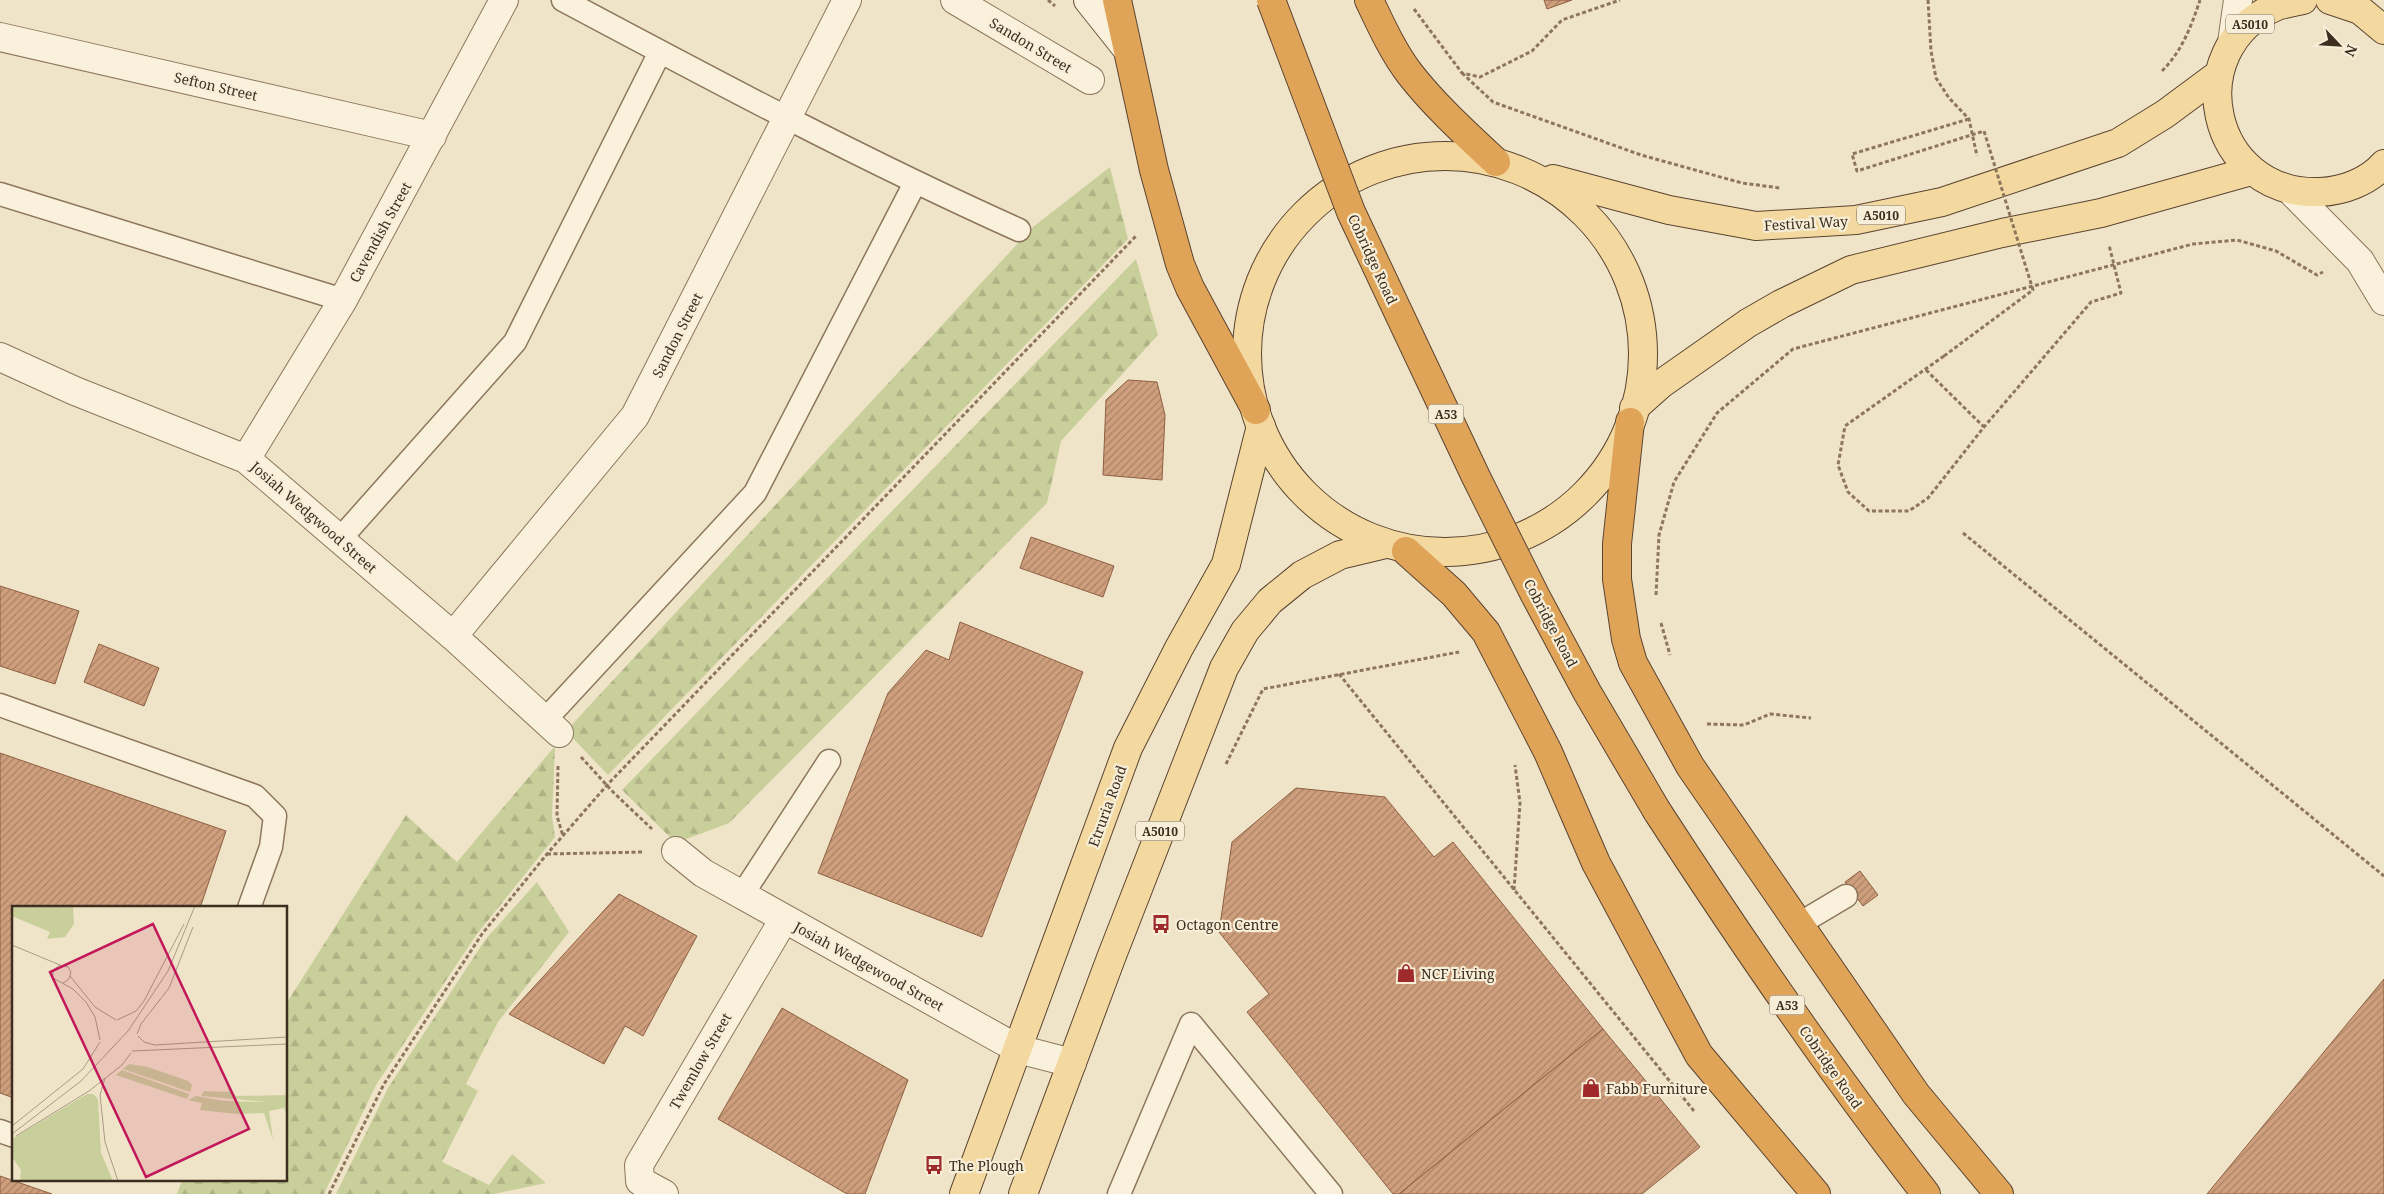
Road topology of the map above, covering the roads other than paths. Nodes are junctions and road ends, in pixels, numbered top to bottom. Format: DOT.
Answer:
graph roads {
  1 [pos="504,0"];
  2 [pos="563,0"];
  3 [pos="847,0"];
  4 [pos="1088,0"];
  5 [pos="1117,0"];
  6 [pos="1271,0"];
  7 [pos="1369,0"];
  8 [pos="2238,0"];
  9 [pos="2303,0"];
  10 [pos="969,3"];
  11 [pos="2343,4"];
  12 [pos="2384,7"];
  13 [pos="2384,30"];
  14 [pos="0,37"];
  15 [pos="2232,43"];
  16 [pos="1127,49"];
  17 [pos="660,52"];
  18 [pos="2219,74"];
  19 [pos="1090,80"];
  20 [pos="788,119"];
  21 [pos="432,136"];
  22 [pos="2384,164"];
  23 [pos="1507,165"];
  24 [pos="2251,171"];
  25 [pos="916,183"];
  26 [pos="2291,191"];
  27 [pos="0,194"];
  28 [pos="1019,230"];
  29 [pos="343,300"];
  30 [pos="2384,301"];
  31 [pos="0,357"];
  32 [pos="1632,415"];
  33 [pos="1258,418"];
  34 [pos="246,459"];
  35 [pos="340,539"];
  36 [pos="1396,548"];
  37 [pos="453,636"];
  38 [pos="0,705"];
  39 [pos="552,726"];
  40 [pos="829,762"];
  41 [pos="676,851"];
  42 [pos="742,896"];
  43 [pos="1846,896"];
  44 [pos="250,906"];
  45 [pos="784,919"];
  46 [pos="1799,924"];
  47 [pos="1018,1049"];
  48 [pos="1072,1063"];
  49 [pos="0,1131"];
  50 [pos="12,1135"];
  51 [pos="664,1194"];
  52 [pos="964,1194"];
  53 [pos="1023,1194"];
  54 [pos="1119,1194"];
  55 [pos="1331,1194"];
  56 [pos="1816,1194"];
  57 [pos="1926,1194"];
  58 [pos="1999,1194"];
  1 -- 21 [label="street, Cavendish Street"];
  2 -- 17 [label="lane"];
  3 -- 20 [label="street, Sandon Street"];
  4 -- 16 [label="street"];
  5 -- 16 [label="highway"];
  6 -- 57 [label="highway, Cobridge Road / A53, bridge"];
  7 -- 23 [label="highway"];
  8 -- 15 [label="street"];
  9 -- 15 [label="main road, A5010"];
  10 -- 19 [label="street, Sandon Street"];
  11 -- 12 [label="main road"];
  11 -- 13 [label="main road"];
  14 -- 21 [label="street, Sefton Street"];
  15 -- 18 [label="main road, A5010"];
  16 -- 33 [label="highway"];
  17 -- 20 [label="lane"];
  17 -- 35 [label="lane"];
  18 -- 23 [label="main road, Festival Way / A5010"];
  18 -- 24 [label="main road, A5010"];
  20 -- 25 [label="lane"];
  20 -- 37 [label="street, Sandon Street"];
  21 -- 29 [label="street, Cavendish Street"];
  22 -- 26 [label="main road, A5010"];
  23 -- 32 [label="main road"];
  23 -- 33 [label="main road"];
  24 -- 26 [label="main road, A5010"];
  24 -- 32 [label="main road"];
  25 -- 28 [label="lane"];
  25 -- 39 [label="lane"];
  26 -- 30 [label="street"];
  27 -- 29 [label="lane"];
  29 -- 34 [label="street, Cavendish Street"];
  31 -- 34 [label="street, Josiah Wedgwood Street"];
  32 -- 36 [label="main road"];
  32 -- 46 [label="highway"];
  33 -- 36 [label="main road"];
  33 -- 47 [label="main road, Etruria Road"];
  34 -- 35 [label="street, Josiah Wedgwood Street"];
  35 -- 37 [label="street, Josiah Wedgwood Street"];
  36 -- 48 [label="main road, A5010"];
  36 -- 56 [label="highway"];
  37 -- 39 [label="street, Josiah Wedgwood Street"];
  38 -- 44 [label="lane"];
  40 -- 42 [label="lane"];
  41 -- 42 [label="street, Josiah Wedgewood Street"];
  42 -- 45 [label="street, Josiah Wedgewood Street"];
  43 -- 46 [label="lane"];
  45 -- 47 [label="street, Josiah Wedgewood Street"];
  45 -- 51 [label="street, Twemlow Street"];
  46 -- 58 [label="highway"];
  47 -- 48 [label="street, Josiah Wedgewood Street"];
  47 -- 52 [label="main road, Etruria Road"];
  48 -- 53 [label="main road, A5010"];
  49 -- 50 [label="lane"];
  54 -- 55 [label="lane"];
}
